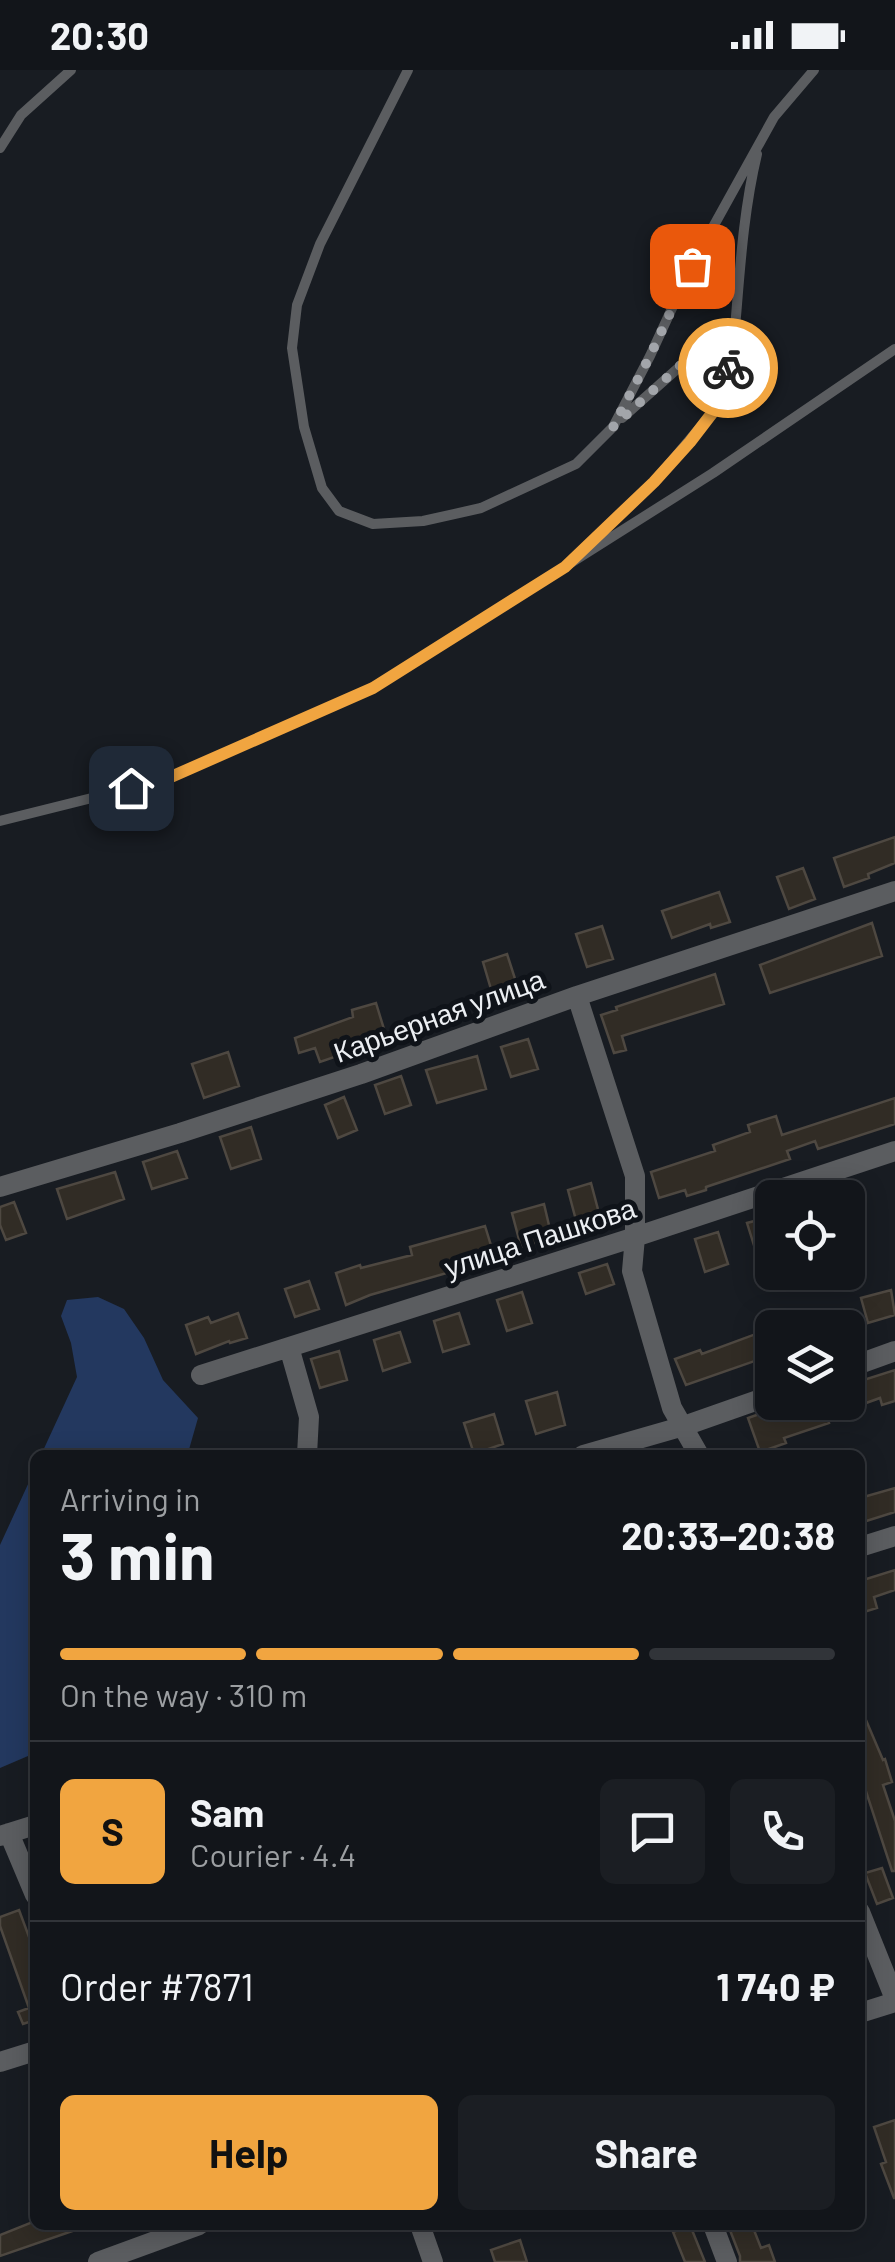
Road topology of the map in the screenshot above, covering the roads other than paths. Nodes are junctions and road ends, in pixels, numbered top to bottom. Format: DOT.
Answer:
graph roads {
  1 [pos="71,70"];
  2 [pos="408,70"];
  3 [pos="814,70"];
  4 [pos="761,141"];
  5 [pos="0,148"];
  6 [pos="895,349"];
  7 [pos="730,381"];
  8 [pos="613,427"];
  9 [pos="565,567"];
  10 [pos="0,820"];
  11 [pos="895,891"];
  12 [pos="577,996"];
  13 [pos="895,1151"];
  14 [pos="0,1187"];
  15 [pos="635,1237"];
  16 [pos="288,1348"];
  17 [pos="895,1351"];
  18 [pos="865,1362"];
  19 [pos="201,1375"];
  20 [pos="755,1401"];
  21 [pos="684,1426"];
  22 [pos="307,1450"];
  23 [pos="600,1450"];
  24 [pos="696,1450"];
  25 [pos="895,1536"];
  26 [pos="865,1545"];
  27 [pos="30,1828"];
  28 [pos="5,1835"];
  29 [pos="30,1885"];
  30 [pos="865,1925"];
  31 [pos="895,2001"];
  32 [pos="865,2011"];
  33 [pos="30,2053"];
  34 [pos="0,2062"];
  35 [pos="422,2230"];
  36 [pos="716,2230"];
  37 [pos="163,2231"];
  38 [pos="98,2262"];
  39 [pos="433,2262"];
  40 [pos="727,2262"];
  1 -- 5 [label="lane"];
  2 -- 8 [label="lane"];
  3 -- 4 [label="lane"];
  4 -- 7 [label="lane"];
  4 -- 8 [label="lane"];
  6 -- 9 [label="lane"];
  7 -- 8 [label="lane"];
  7 -- 9 [label="lane"];
  9 -- 10 [label="lane"];
  11 -- 12 [label="street, Карьерная улица"];
  12 -- 14 [label="street, Карьерная улица"];
  12 -- 15 [label="street"];
  13 -- 15 [label="street, улица Пашкова"];
  15 -- 16 [label="street, улица Пашкова"];
  15 -- 21 [label="street"];
  16 -- 19 [label="street, улица Пашкова"];
  16 -- 22 [label="street"];
  17 -- 18 [label="street"];
  20 -- 21 [label="street"];
  21 -- 23 [label="street"];
  21 -- 24 [label="street"];
  25 -- 26 [label="street"];
  27 -- 28 [label="street"];
  28 -- 29 [label="street"];
  30 -- 31 [label="street"];
  31 -- 32 [label="street"];
  33 -- 34 [label="street"];
  35 -- 39 [label="street"];
  36 -- 40 [label="street"];
  37 -- 38 [label="street"];
}
